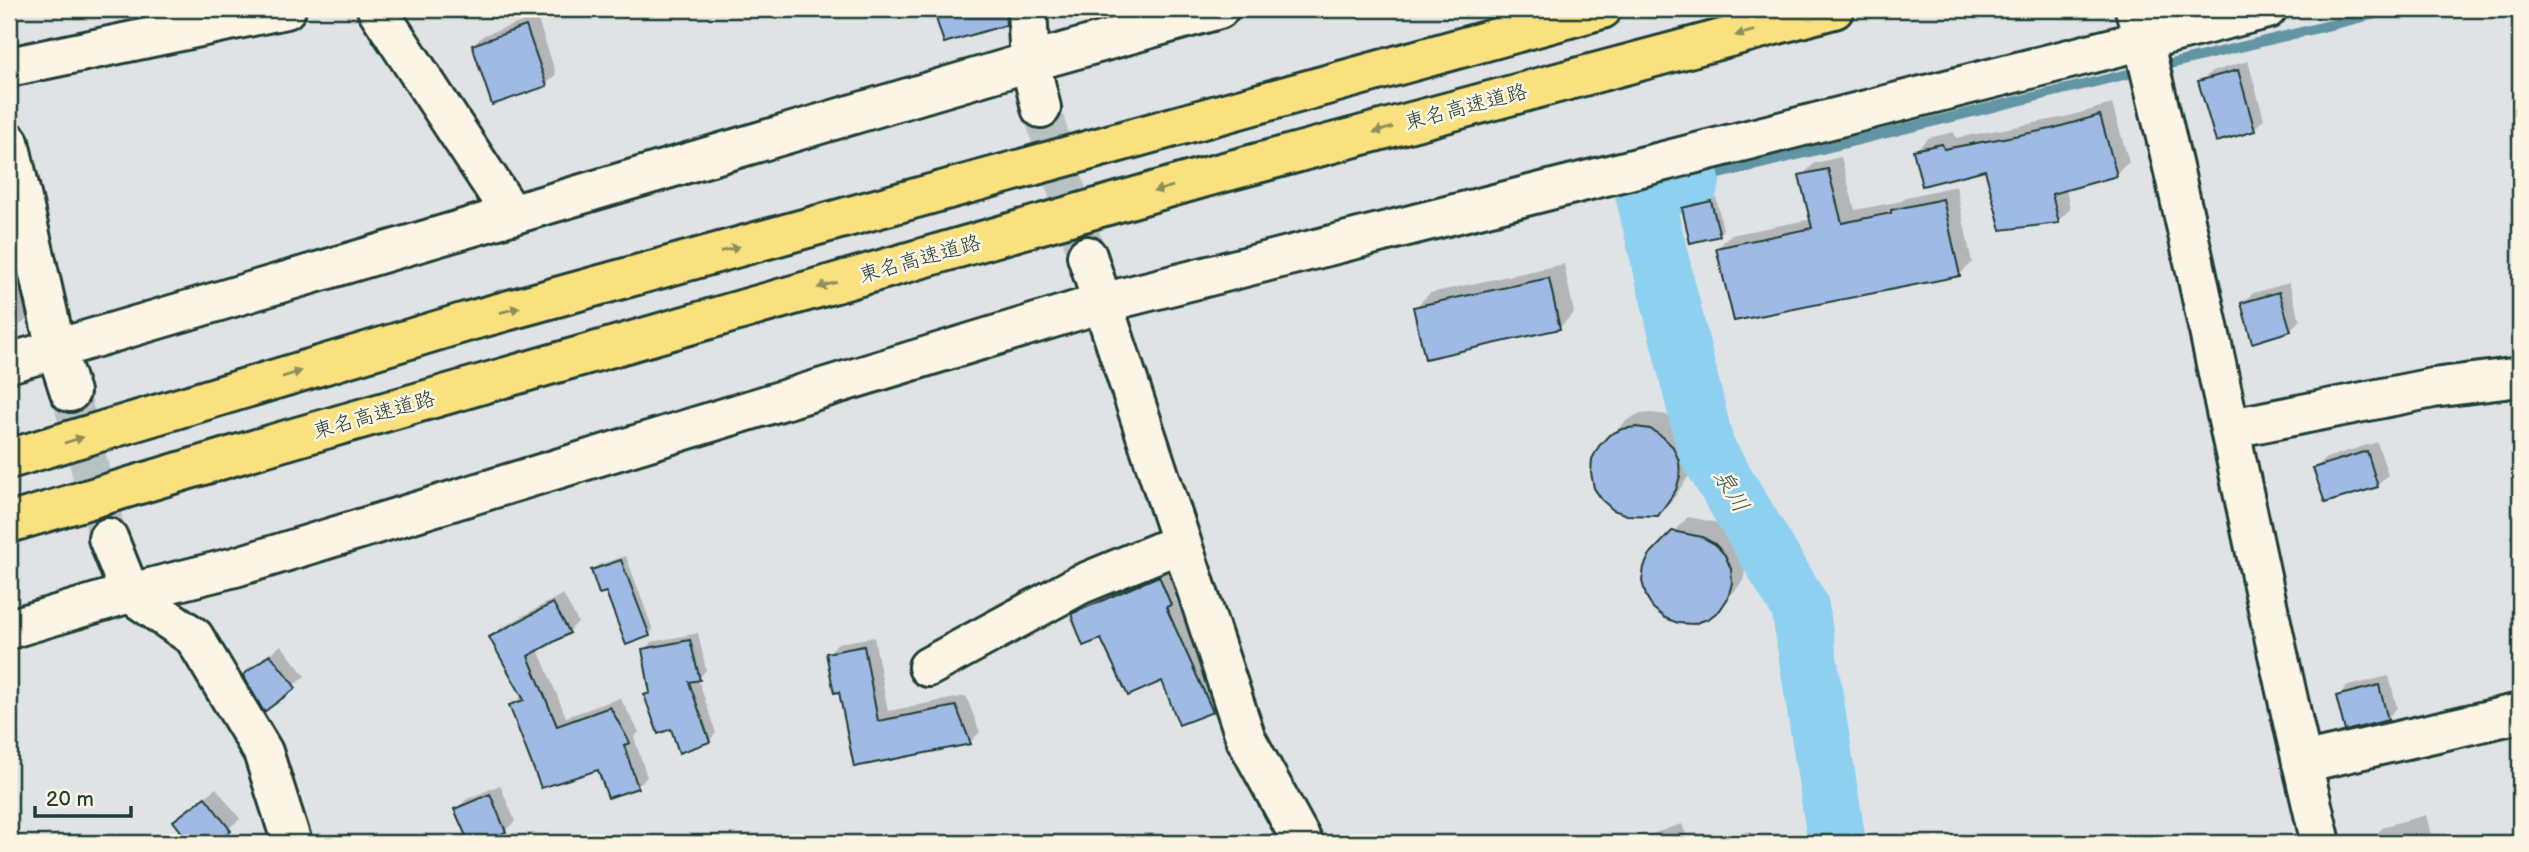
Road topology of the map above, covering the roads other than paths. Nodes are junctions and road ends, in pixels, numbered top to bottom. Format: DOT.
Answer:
graph roads {
  1 [pos="286,9"];
  2 [pos="377,9"];
  3 [pos="1027,9"];
  4 [pos="1219,9"];
  5 [pos="1602,9"];
  6 [pos="1834,9"];
  7 [pos="2267,9"];
  8 [pos="2144,45"];
  9 [pos="1030,62"];
  10 [pos="9,67"];
  11 [pos="1041,108"];
  12 [pos="9,142"];
  13 [pos="512,215"];
  14 [pos="1087,256"];
  15 [pos="1102,303"];
  16 [pos="56,349"];
  17 [pos="9,363"];
  18 [pos="2520,377"];
  19 [pos="70,392"];
  20 [pos="2232,428"];
  21 [pos="9,459"];
  22 [pos="9,523"];
  23 [pos="108,538"];
  24 [pos="1181,543"];
  25 [pos="130,593"];
  26 [pos="9,629"];
  27 [pos="928,667"];
  28 [pos="2520,713"];
  29 [pos="2302,763"];
  30 [pos="292,843"];
  31 [pos="1303,843"];
  32 [pos="2321,843"];
  1 -- 10 [label="street"];
  2 -- 13 [label="street"];
  3 -- 9 [label="street"];
  4 -- 9 [label="street"];
  21 -- 5 [label="highway, one-way"];
  6 -- 22 [label="highway, 東名高速道路, one-way"];
  7 -- 8 [label="street"];
  8 -- 15 [label="street"];
  8 -- 20 [label="street"];
  9 -- 11 [label="street"];
  9 -- 13 [label="street"];
  12 -- 16 [label="street"];
  13 -- 16 [label="street"];
  14 -- 15 [label="street"];
  15 -- 24 [label="street"];
  15 -- 25 [label="street"];
  16 -- 17 [label="street"];
  16 -- 19 [label="street"];
  18 -- 20 [label="street"];
  20 -- 29 [label="street"];
  23 -- 25 [label="street"];
  24 -- 27 [label="street"];
  24 -- 31 [label="street"];
  25 -- 26 [label="street"];
  25 -- 30 [label="street"];
  28 -- 29 [label="street"];
  29 -- 32 [label="street"];
}
